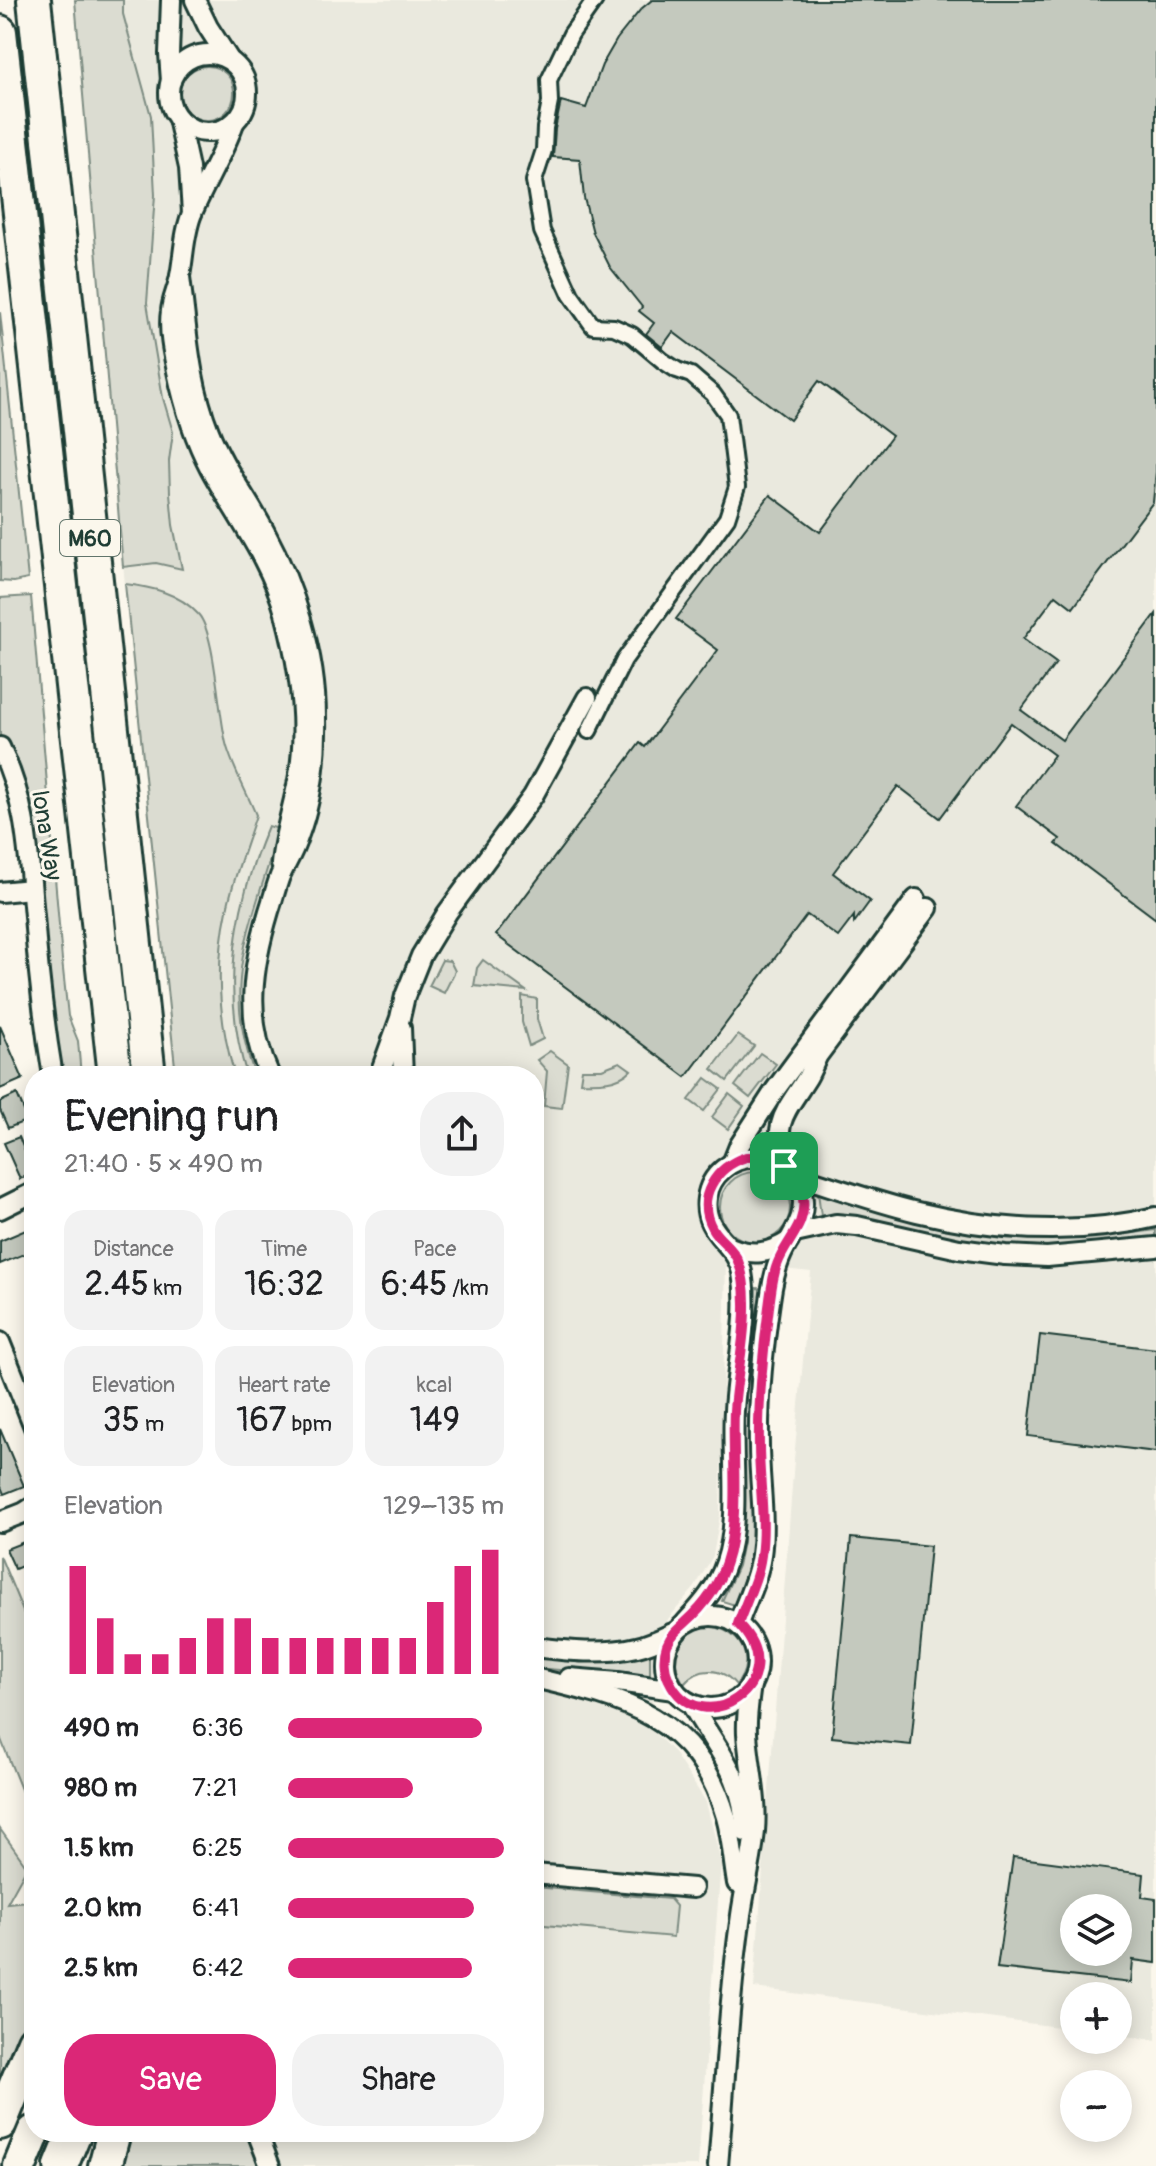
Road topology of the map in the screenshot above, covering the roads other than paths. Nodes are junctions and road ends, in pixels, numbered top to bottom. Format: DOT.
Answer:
graph roads {
  1 [pos="34,0"];
  2 [pos="55,0"];
  3 [pos="171,0"];
  4 [pos="195,0"];
  5 [pos="595,0"];
  6 [pos="0,32"];
  7 [pos="228,58"];
  8 [pos="0,62"];
  9 [pos="171,81"];
  10 [pos="9,118"];
  11 [pos="178,118"];
  12 [pos="234,123"];
  13 [pos="192,213"];
  14 [pos="63,275"];
  15 [pos="587,698"];
  16 [pos="589,731"];
  17 [pos="0,747"];
  18 [pos="31,889"];
  19 [pos="0,892"];
  20 [pos="400,1018"];
  21 [pos="51,1066"];
  22 [pos="114,1066"];
  23 [pos="148,1066"];
  24 [pos="265,1066"];
  25 [pos="383,1066"];
  26 [pos="402,1066"];
  27 [pos="733,1161"];
  28 [pos="788,1170"];
  29 [pos="24,1197"];
  30 [pos="0,1209"];
  31 [pos="1150,1219"];
  32 [pos="792,1237"];
  33 [pos="730,1247"];
  34 [pos="1156,1247"];
  35 [pos="0,1342"];
  36 [pos="24,1402"];
  37 [pos="24,1512"];
  38 [pos="0,1522"];
  39 [pos="738,1624"];
  40 [pos="680,1628"];
  41 [pos="544,1648"];
  42 [pos="544,1678"];
  43 [pos="544,1680"];
  44 [pos="751,1684"];
  45 [pos="674,1690"];
  46 [pos="691,1704"];
  47 [pos="544,1875"];
  48 [pos="737,1883"];
  49 [pos="693,1888"];
  50 [pos="741,1914"];
  51 [pos="24,2065"];
  52 [pos="0,2123"];
  53 [pos="30,2142"];
  54 [pos="71,2142"];
  55 [pos="111,2142"];
  56 [pos="261,2142"];
  57 [pos="20,2166"];
  58 [pos="61,2166"];
  59 [pos="105,2166"];
  60 [pos="270,2166"];
  61 [pos="718,2166"];
  1 -- 14 [label="highway, M60"];
  2 -- 14 [label="highway, M60"];
  3 -- 9 [label="street"];
  4 -- 7 [label="street"];
  5 -- 16 [label="street"];
  6 -- 10 [label="highway, M60"];
  7 -- 9 [label="street"];
  7 -- 12 [label="street"];
  8 -- 10 [label="highway, M60"];
  9 -- 11 [label="street"];
  10 -- 22 [label="highway, M60"];
  11 -- 12 [label="street"];
  11 -- 13 [label="street"];
  12 -- 13 [label="street"];
  13 -- 24 [label="street"];
  14 -- 23 [label="highway, M60"];
  15 -- 20 [label="street"];
  17 -- 18 [label="street, Iona Way"];
  18 -- 19 [label="street"];
  18 -- 21 [label="street, Iona Way"];
  20 -- 25 [label="street"];
  20 -- 26 [label="street"];
  27 -- 28 [label="street"];
  27 -- 28 [label="street"];
  27 -- 33 [label="street"];
  28 -- 31 [label="street"];
  28 -- 32 [label="street"];
  29 -- 30 [label="street"];
  32 -- 33 [label="street"];
  32 -- 34 [label="street"];
  32 -- 39 [label="street"];
  33 -- 40 [label="street"];
  35 -- 36 [label="street"];
  37 -- 38 [label="street"];
  39 -- 40 [label="street"];
  39 -- 44 [label="street"];
  40 -- 41 [label="street"];
  40 -- 45 [label="street"];
  42 -- 45 [label="street"];
  43 -- 48 [label="street"];
  44 -- 46 [label="street"];
  44 -- 50 [label="street"];
  45 -- 46 [label="street"];
  46 -- 48 [label="street"];
  47 -- 49 [label="street"];
  48 -- 50 [label="street"];
  50 -- 61 [label="street"];
  51 -- 52 [label="highway"];
  53 -- 57 [label="highway"];
  54 -- 58 [label="highway"];
  55 -- 59 [label="highway"];
  56 -- 60 [label="street"];
}
